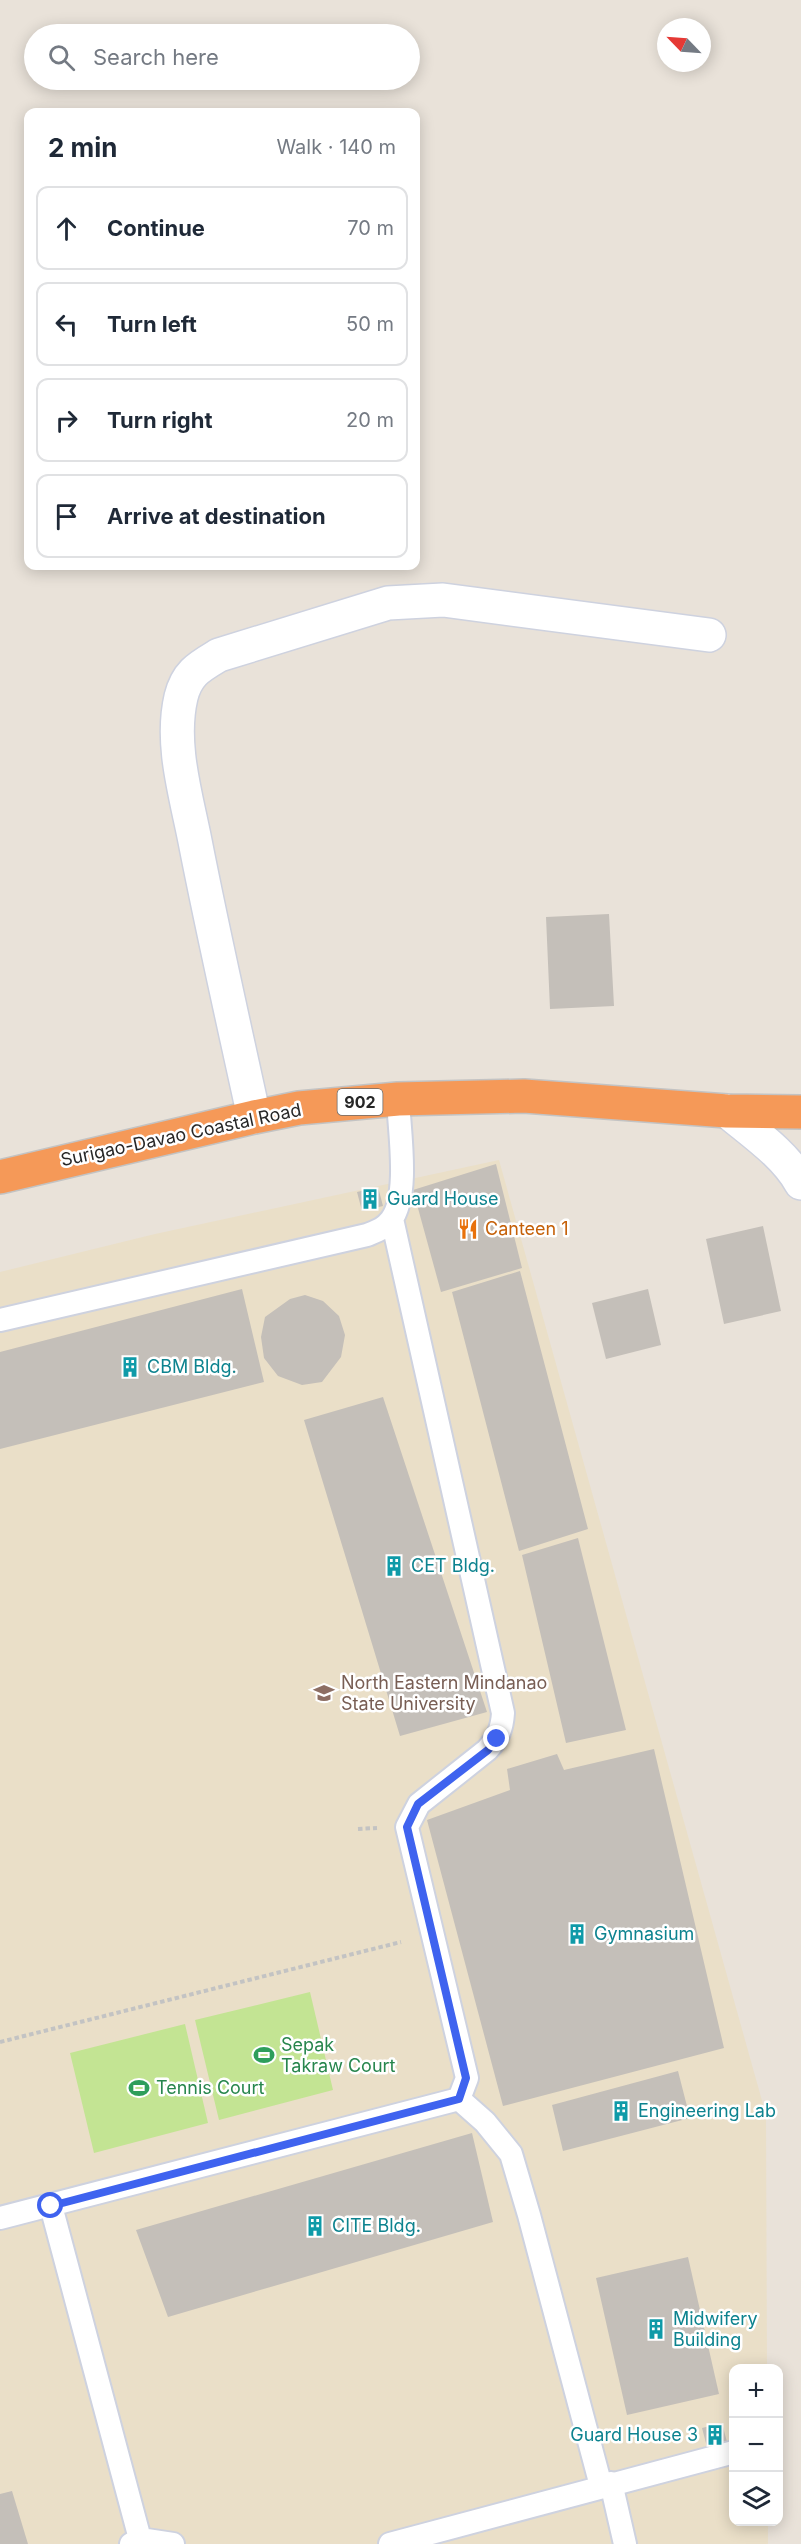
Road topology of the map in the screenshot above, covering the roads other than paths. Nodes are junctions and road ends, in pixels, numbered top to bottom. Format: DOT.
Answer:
graph roads {
  1 [pos="709,635"];
  2 [pos="398,1099"];
  3 [pos="727,1111"];
  4 [pos="801,1112"];
  5 [pos="254,1117"];
  6 [pos="0,1177"];
  7 [pos="801,1183"];
  8 [pos="392,1219"];
  9 [pos="0,1320"];
  10 [pos="459,2099"];
  11 [pos="51,2206"];
  12 [pos="0,2218"];
  13 [pos="729,2453"];
  14 [pos="606,2485"];
  15 [pos="136,2542"];
  16 [pos="173,2544"];
  17 [pos="390,2544"];
  18 [pos="625,2544"];
  1 -- 5 [label="street"];
  2 -- 3 [label="highway, Surigao-Davao Coastal Road / 902"];
  2 -- 5 [label="highway, Surigao-Davao Coastal Road / 902"];
  2 -- 8 [label="lane"];
  3 -- 4 [label="highway, Surigao-Davao Coastal Road"];
  3 -- 7 [label="street"];
  5 -- 6 [label="highway, Surigao-Davao Coastal Road / 902"];
  8 -- 9 [label="lane"];
  8 -- 10 [label="lane"];
  10 -- 11 [label="lane"];
  10 -- 14 [label="lane"];
  11 -- 12 [label="lane"];
  11 -- 15 [label="lane"];
  13 -- 14 [label="lane"];
  14 -- 17 [label="lane"];
  14 -- 18 [label="lane"];
  15 -- 16 [label="lane"];
}
